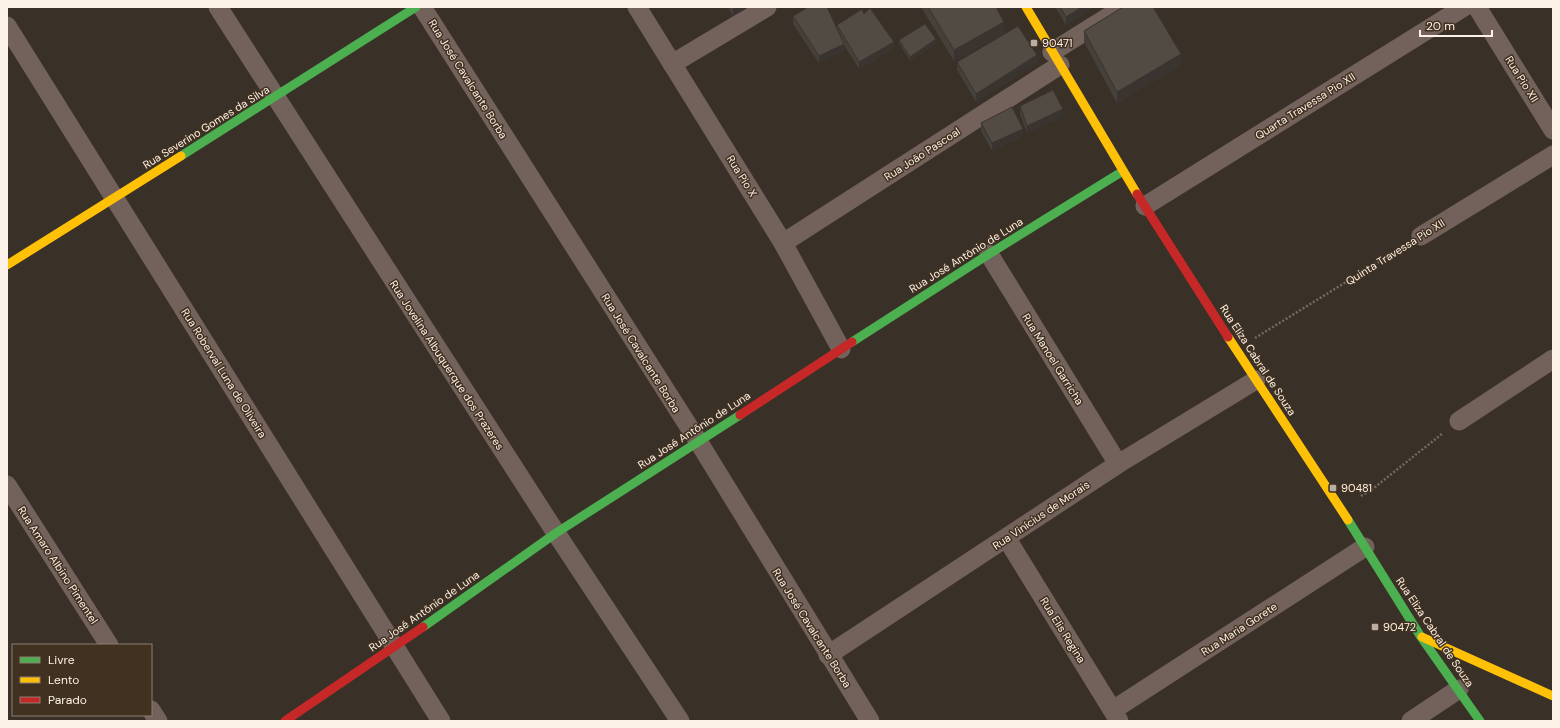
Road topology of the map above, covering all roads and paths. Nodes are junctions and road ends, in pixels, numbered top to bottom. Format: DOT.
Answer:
graph roads {
  1 [pos="218,7"];
  2 [pos="416,7"];
  3 [pos="422,7"];
  4 [pos="637,7"];
  5 [pos="767,7"];
  6 [pos="1026,7"];
  7 [pos="1124,7"];
  8 [pos="1464,7"];
  9 [pos="1477,7"];
  10 [pos="7,26"];
  11 [pos="1056,58"];
  12 [pos="672,64"];
  13 [pos="275,97"];
  14 [pos="1553,130"];
  15 [pos="1553,155"];
  16 [pos="1123,171"];
  17 [pos="116,198"];
  18 [pos="1145,206"];
  19 [pos="1421,236"];
  20 [pos="783,243"];
  21 [pos="988,254"];
  22 [pos="7,265"];
  23 [pos="841,349"];
  24 [pos="1236,350"];
  25 [pos="1553,359"];
  26 [pos="1256,380"];
  27 [pos="1459,421"];
  28 [pos="698,442"];
  29 [pos="1118,464"];
  30 [pos="7,485"];
  31 [pos="1341,508"];
  32 [pos="556,533"];
  33 [pos="1007,539"];
  34 [pos="1365,547"];
  35 [pos="1421,637"];
  36 [pos="109,644"];
  37 [pos="394,647"];
  38 [pos="828,655"];
  39 [pos="1459,689"];
  40 [pos="1553,696"];
  41 [pos="152,712"];
  42 [pos="1116,716"];
  43 [pos="158,721"];
  44 [pos="285,721"];
  45 [pos="441,721"];
  46 [pos="680,721"];
  47 [pos="870,721"];
  48 [pos="1411,721"];
  49 [pos="1480,721"];
  1 -- 13 [label="street, Rua Jovelina Albuquerque dos Prazeres"];
  2 -- 13 [label="street, Rua Severino Gomes da Silva"];
  3 -- 28 [label="street, Rua José Cavalcante Borba"];
  4 -- 12 [label="street, Rua Pio X"];
  5 -- 12 [label="street"];
  6 -- 11 [label="street, Rua Eliza Cabral de Souza"];
  7 -- 11 [label="street, Rua João Pascoal"];
  8 -- 18 [label="street, Quarta Travessa Pio XII"];
  9 -- 14 [label="street, Rua Pio XII"];
  10 -- 17 [label="street, Rua Roberval Luna de Oliveira"];
  11 -- 16 [label="street, Rua Eliza Cabral de Souza"];
  11 -- 20 [label="street, Rua João Pascoal"];
  12 -- 20 [label="street, Rua Pio X"];
  13 -- 17 [label="street, Rua Severino Gomes da Silva"];
  13 -- 32 [label="street, Rua Jovelina Albuquerque dos Prazeres"];
  15 -- 19 [label="street, Quinta Travessa Pio XII"];
  16 -- 18 [label="street, Rua Eliza Cabral de Souza"];
  16 -- 21 [label="street, Rua José Antônio de Luna"];
  17 -- 22 [label="street, Rua Severino Gomes da Silva"];
  17 -- 37 [label="street, Rua Roberval Luna de Oliveira"];
  18 -- 24 [label="street, Rua Eliza Cabral de Souza"];
  19 -- 24 [label="path, Quinta Travessa Pio XII"];
  20 -- 23 [label="street, Rua Pio X"];
  21 -- 23 [label="street, Rua José Antônio de Luna"];
  21 -- 29 [label="street, Rua Manoel Garricha"];
  23 -- 28 [label="street, Rua José Antônio de Luna"];
  24 -- 26 [label="street, Rua Eliza Cabral de Souza"];
  25 -- 27 [label="street"];
  26 -- 29 [label="street, Rua Vinícius de Morais"];
  26 -- 31 [label="street, Rua Eliza Cabral de Souza"];
  27 -- 31 [label="path"];
  28 -- 32 [label="street, Rua José Antônio de Luna"];
  28 -- 38 [label="street, Rua José Cavalcante Borba"];
  29 -- 33 [label="street, Rua Vinícius de Morais"];
  30 -- 36 [label="street, Rua Amaro Albino Pimentel"];
  31 -- 34 [label="street, Rua Eliza Cabral de Souza"];
  32 -- 37 [label="street, Rua José Antônio de Luna"];
  32 -- 46 [label="street, Rua Jovelina Albuquerque dos Prazeres"];
  33 -- 38 [label="street, Rua Vinícius de Morais"];
  33 -- 42 [label="street, Rua Elis Regina"];
  34 -- 35 [label="street, Rua Eliza Cabral de Souza"];
  34 -- 42 [label="street, Rua Maria Gorete"];
  35 -- 39 [label="street, Rua Eliza Cabral de Souza"];
  35 -- 40 [label="street"];
  37 -- 44 [label="street, Rua José Antônio de Luna"];
  37 -- 45 [label="street, Rua Roberval Luna de Oliveira"];
  38 -- 47 [label="street, Rua José Cavalcante Borba"];
  39 -- 48 [label="street"];
  39 -- 49 [label="street, Rua Eliza Cabral de Souza"];
  41 -- 43 [label="street"];
}
